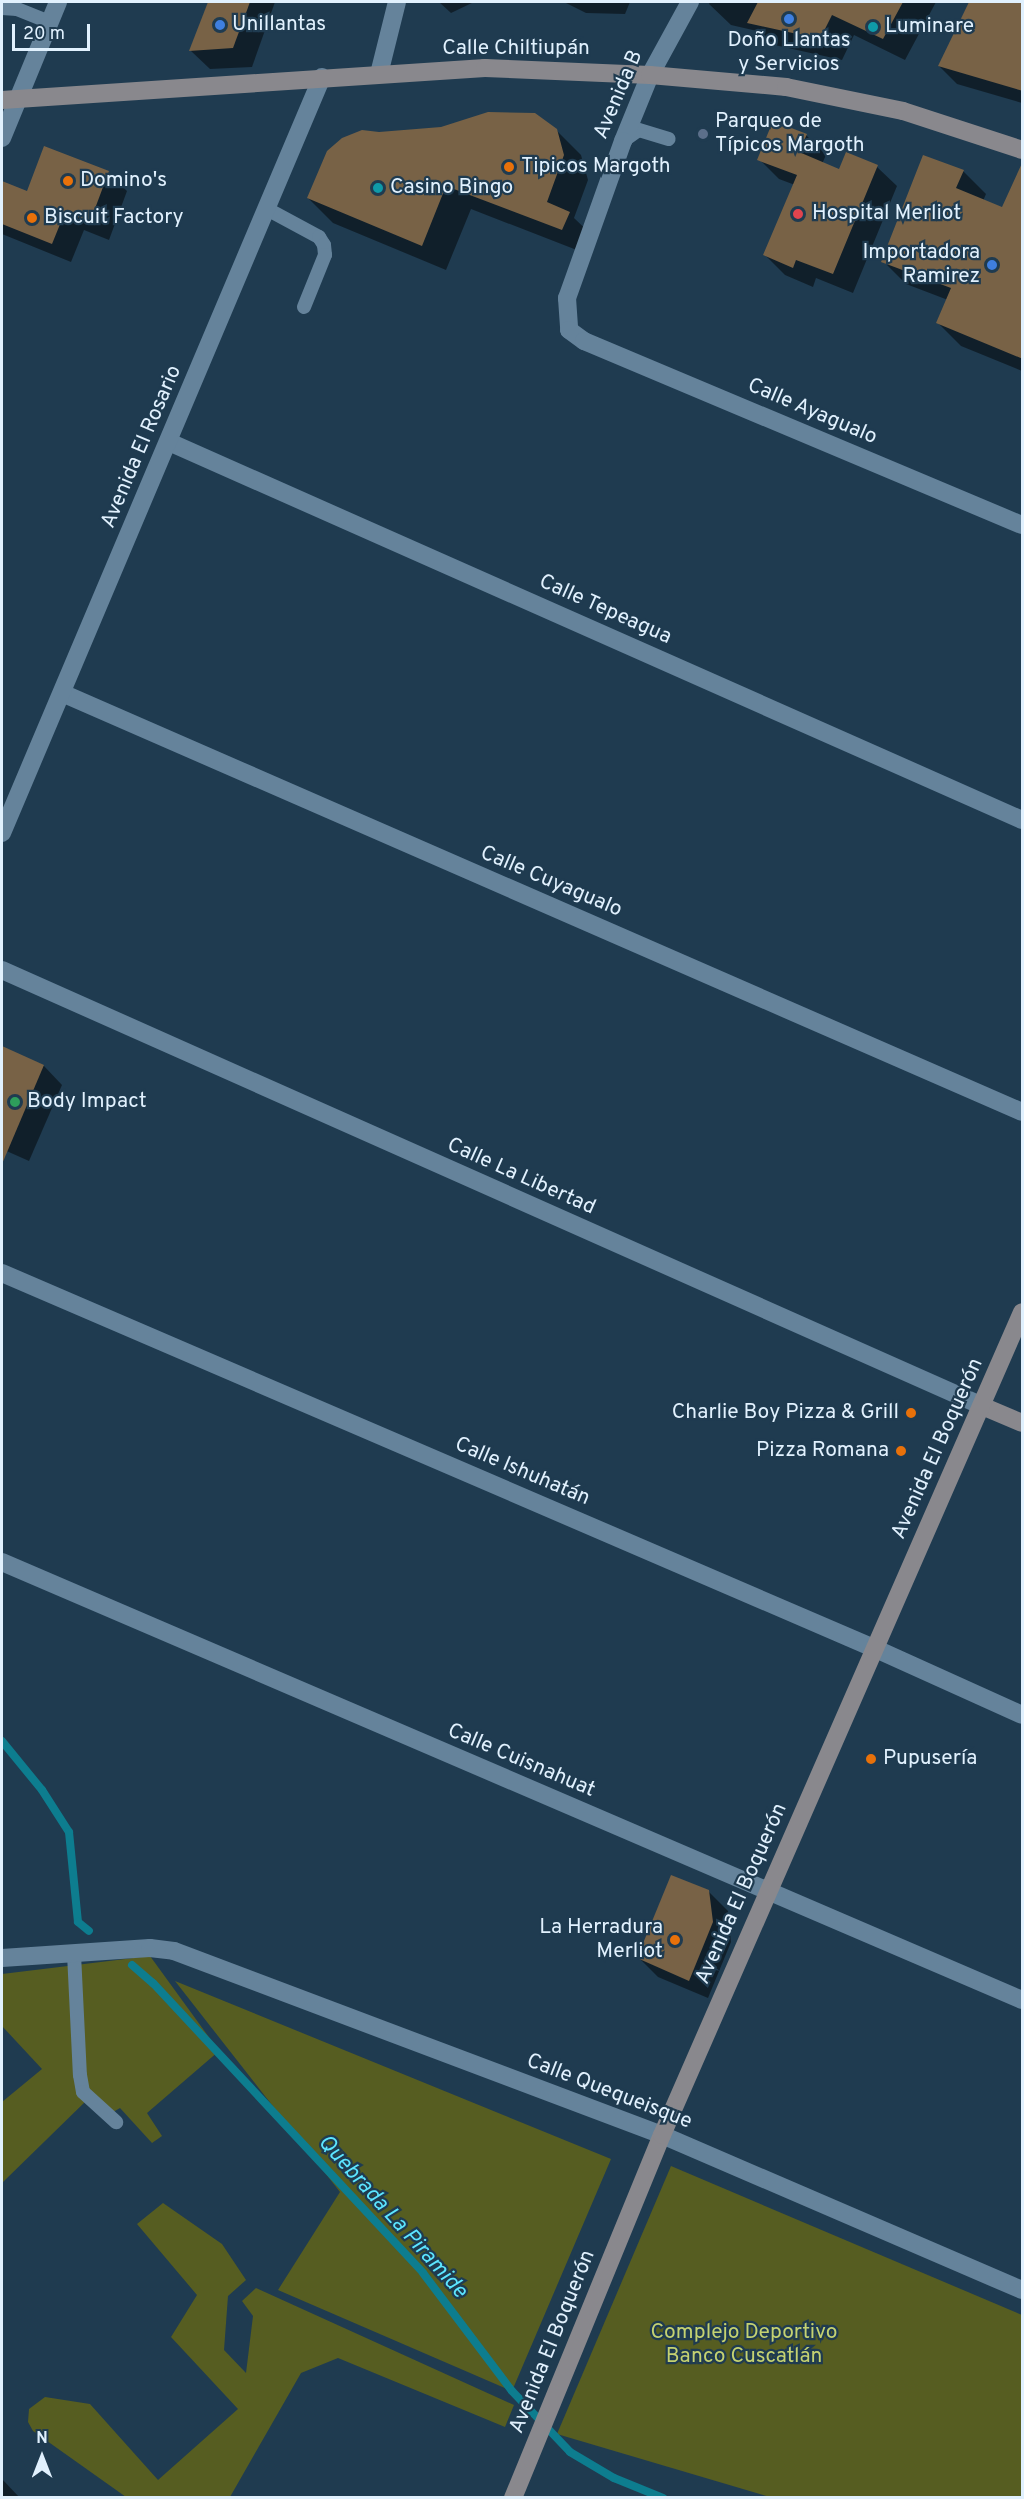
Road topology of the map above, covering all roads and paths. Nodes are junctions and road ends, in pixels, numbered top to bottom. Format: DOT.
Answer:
graph roads {
  1 [pos="58,2"];
  2 [pos="397,2"];
  3 [pos="690,2"];
  4 [pos="2,8"];
  5 [pos="50,22"];
  6 [pos="379,74"];
  7 [pos="650,75"];
  8 [pos="322,77"];
  9 [pos="11,99"];
  10 [pos="2,138"];
  11 [pos="669,139"];
  12 [pos="623,141"];
  13 [pos="1023,150"];
  14 [pos="267,209"];
  15 [pos="304,307"];
  16 [pos="584,341"];
  17 [pos="169,442"];
  18 [pos="1023,525"];
  19 [pos="62,693"];
  20 [pos="1023,820"];
  21 [pos="2,833"];
  22 [pos="2,970"];
  23 [pos="1023,1112"];
  24 [pos="2,1273"];
  25 [pos="1023,1312"];
  26 [pos="982,1406"];
  27 [pos="1023,1423"];
  28 [pos="2,1562"];
  29 [pos="876,1649"];
  30 [pos="1023,1715"];
  31 [pos="767,1891"];
  32 [pos="74,1954"];
  33 [pos="2,1958"];
  34 [pos="1023,2001"];
  35 [pos="116,2121"];
  36 [pos="662,2135"];
  37 [pos="1023,2290"];
  38 [pos="513,2498"];
  1 -- 5 [label="street"];
  2 -- 6 [label="street"];
  3 -- 7 [label="street, Avenida B"];
  4 -- 5 [label="lane"];
  5 -- 9 [label="street"];
  6 -- 7 [label="street, Calle Chiltiupán"];
  6 -- 8 [label="street, Calle Chiltiupán"];
  7 -- 12 [label="street, Avenida B"];
  7 -- 13 [label="street, Calle Chiltiupán"];
  8 -- 9 [label="street, Calle Chiltiupán"];
  8 -- 14 [label="street, Avenida El Rosario"];
  9 -- 10 [label="street"];
  11 -- 12 [label="lane"];
  12 -- 16 [label="street, Avenida B"];
  14 -- 15 [label="lane"];
  14 -- 17 [label="street, Avenida El Rosario"];
  16 -- 18 [label="street, Calle Ayagualo"];
  17 -- 19 [label="street, Avenida El Rosario"];
  17 -- 20 [label="street, Calle Tepeagua"];
  19 -- 21 [label="street, Avenida El Rosario"];
  19 -- 23 [label="street, Calle Cuyagualo"];
  22 -- 26 [label="street, Calle La Libertad"];
  24 -- 29 [label="street, Calle Ishuhatán"];
  25 -- 26 [label="street, Avenida El Boquerón"];
  26 -- 27 [label="street, Calle La Libertad"];
  26 -- 29 [label="street, Avenida El Boquerón"];
  28 -- 31 [label="street, Calle Cuisnahuat"];
  29 -- 30 [label="street, Calle Ishuhatán"];
  29 -- 31 [label="street, Avenida El Boquerón"];
  31 -- 34 [label="street, Calle Cuisnahuat"];
  31 -- 36 [label="street, Avenida El Boquerón"];
  32 -- 33 [label="street, Calle Quequeisque"];
  32 -- 35 [label="lane"];
  32 -- 36 [label="street, Calle Quequeisque"];
  36 -- 37 [label="street, Calle Quequeisque"];
  36 -- 38 [label="street, Avenida El Boquerón"];
}
